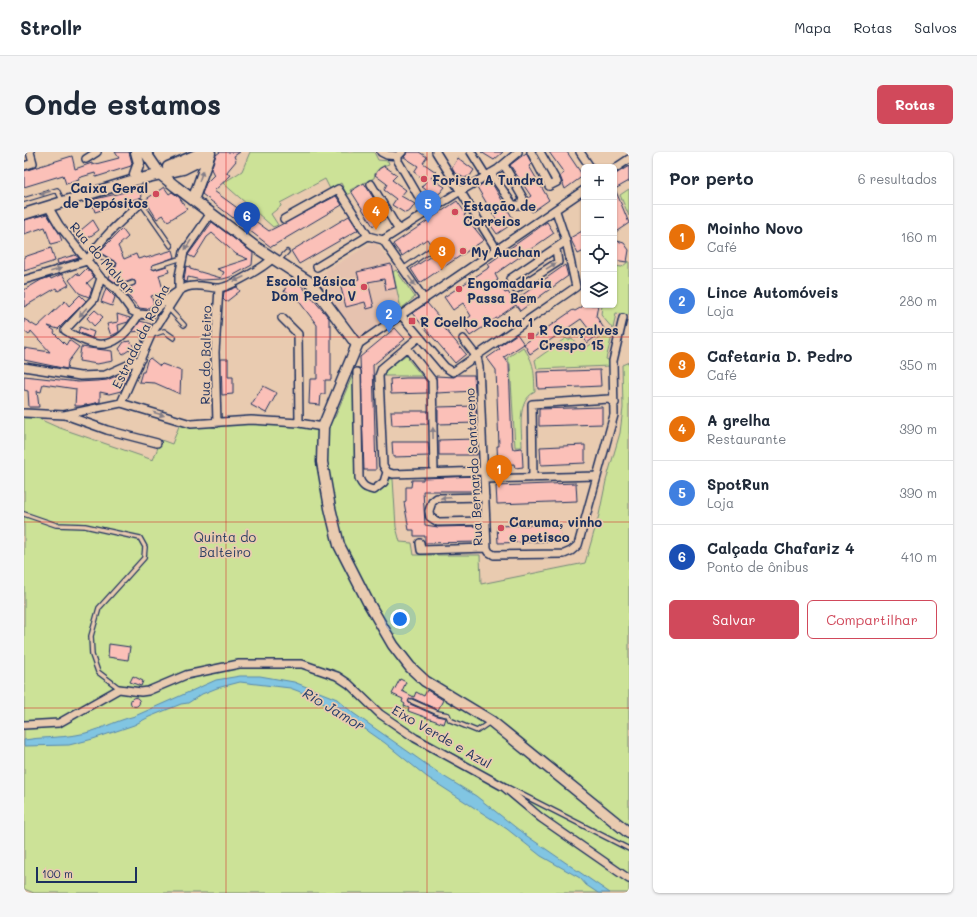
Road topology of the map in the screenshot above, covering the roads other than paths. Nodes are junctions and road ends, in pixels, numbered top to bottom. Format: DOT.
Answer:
graph roads {
  1 [pos="30,152"];
  2 [pos="97,152"];
  3 [pos="136,152"];
  4 [pos="144,152"];
  5 [pos="203,152"];
  6 [pos="209,152"];
  7 [pos="381,152"];
  8 [pos="436,152"];
  9 [pos="471,152"];
  10 [pos="531,152"];
  11 [pos="540,152"];
  12 [pos="580,152"];
  13 [pos="516,153"];
  14 [pos="400,154"];
  15 [pos="86,159"];
  16 [pos="629,159"];
  17 [pos="588,164"];
  18 [pos="504,165"];
  19 [pos="24,166"];
  20 [pos="617,167"];
  21 [pos="158,172"];
  22 [pos="135,174"];
  23 [pos="489,175"];
  24 [pos="371,184"];
  25 [pos="460,192"];
  26 [pos="581,192"];
  27 [pos="61,198"];
  28 [pos="24,200"];
  29 [pos="193,200"];
  30 [pos="141,203"];
  31 [pos="48,205"];
  32 [pos="24,210"];
  33 [pos="427,211"];
  34 [pos="556,211"];
  35 [pos="211,213"];
  36 [pos="24,214"];
  37 [pos="284,219"];
  38 [pos="398,230"];
  39 [pos="368,236"];
  40 [pos="383,240"];
  41 [pos="566,240"];
  42 [pos="171,246"];
  43 [pos="556,249"];
  44 [pos="497,250"];
  45 [pos="429,251"];
  46 [pos="93,252"];
  47 [pos="287,252"];
  48 [pos="182,258"];
  49 [pos="275,260"];
  50 [pos="87,261"];
  51 [pos="114,264"];
  52 [pos="154,267"];
  53 [pos="317,267"];
  54 [pos="403,269"];
  55 [pos="100,278"];
  56 [pos="24,280"];
  57 [pos="133,283"];
  58 [pos="219,288"];
  59 [pos="116,289"];
  60 [pos="179,291"];
  61 [pos="424,299"];
  62 [pos="168,308"];
  63 [pos="139,314"];
  64 [pos="401,315"];
  65 [pos="282,318"];
  66 [pos="623,318"];
  67 [pos="184,325"];
  68 [pos="151,335"];
  69 [pos="419,337"];
  70 [pos="174,338"];
  71 [pos="463,339"];
  72 [pos="357,345"];
  73 [pos="407,348"];
  74 [pos="477,357"];
  75 [pos="141,359"];
  76 [pos="24,367"];
  77 [pos="357,372"];
  78 [pos="121,403"];
  79 [pos="615,403"];
  80 [pos="24,413"];
  81 [pos="64,415"];
  82 [pos="217,423"];
  83 [pos="299,423"];
  84 [pos="323,427"];
  85 [pos="157,443"];
  86 [pos="484,471"];
  87 [pos="387,472"];
  88 [pos="434,472"];
  89 [pos="596,476"];
  90 [pos="533,478"];
  91 [pos="485,479"];
  92 [pos="485,496"];
  93 [pos="24,514"];
  94 [pos="486,521"];
  95 [pos="420,543"];
  96 [pos="487,548"];
  97 [pos="120,689"];
  98 [pos="411,701"];
  99 [pos="491,721"];
  100 [pos="24,725"];
  101 [pos="504,787"];
  102 [pos="629,833"];
  103 [pos="629,849"];
  104 [pos="629,878"];
  1 -- 19 [label="street"];
  2 -- 15 [label="street"];
  3 -- 22 [label="street"];
  4 -- 21 [label="street"];
  5 -- 21 [label="street"];
  6 -- 21 [label="street"];
  29 -- 6 [label="street, one-way"];
  7 -- 14 [label="street"];
  8 -- 25 [label="street"];
  9 -- 23 [label="street"];
  10 -- 11 [label="street"];
  12 -- 17 [label="street"];
  13 -- 18 [label="street"];
  14 -- 33 [label="street"];
  16 -- 20 [label="street"];
  18 -- 23 [label="street"];
  18 -- 23 [label="street"];
  21 -- 22 [label="street"];
  21 -- 29 [label="street"];
  21 -- 31 [label="street"];
  22 -- 27 [label="street"];
  23 -- 25 [label="street"];
  24 -- 38 [label="street"];
  25 -- 33 [label="street"];
  25 -- 44 [label="street"];
  26 -- 34 [label="street"];
  27 -- 28 [label="lane, one-way"];
  27 -- 31 [label="street"];
  29 -- 35 [label="street"];
  30 -- 42 [label="lane"];
  30 -- 46 [label="street"];
  31 -- 32 [label="street"];
  31 -- 36 [label="street"];
  31 -- 50 [label="street, Rua do Malvar"];
  33 -- 38 [label="street"];
  34 -- 41 [label="street"];
  34 -- 44 [label="street"];
  35 -- 48 [label="street, Estrada da Rocha, one-way"];
  35 -- 49 [label="street"];
  37 -- 39 [label="street"];
  38 -- 40 [label="street"];
  39 -- 40 [label="street"];
  39 -- 53 [label="street"];
  40 -- 54 [label="street"];
  41 -- 43 [label="street"];
  41 -- 74 [label="street"];
  43 -- 43 [label="street, one-way"];
  44 -- 61 [label="street"];
  45 -- 54 [label="lane"];
  46 -- 50 [label="street"];
  46 -- 51 [label="lane"];
  47 -- 49 [label="lane"];
  48 -- 52 [label="lane"];
  48 -- 60 [label="street, Estrada da Rocha"];
  49 -- 58 [label="street, one-way"];
  49 -- 72 [label="street"];
  50 -- 55 [label="street, Rua do Malvar"];
  56 -- 50 [label="street, one-way"];
  54 -- 61 [label="street, one-way"];
  55 -- 59 [label="street, Rua do Malvar"];
  55 -- 63 [label="street, one-way"];
  57 -- 59 [label="lane"];
  58 -- 60 [label="street"];
  58 -- 82 [label="street, Rua do Balteiro"];
  59 -- 63 [label="street, Rua do Malvar"];
  60 -- 62 [label="street, Estrada da Rocha"];
  60 -- 63 [label="street"];
  61 -- 64 [label="street"];
  62 -- 67 [label="lane"];
  62 -- 68 [label="street, Estrada da Rocha"];
  64 -- 69 [label="street"];
  64 -- 72 [label="street"];
  65 -- 83 [label="street"];
  66 -- 79 [label="street, Rua Bernardo Santareno"];
  68 -- 70 [label="lane"];
  68 -- 75 [label="street, Estrada da Rocha"];
  69 -- 73 [label="street"];
  69 -- 74 [label="street"];
  71 -- 74 [label="street"];
  72 -- 84 [label="street"];
  73 -- 87 [label="street"];
  88 -- 73 [label="street, one-way"];
  74 -- 86 [label="street, Rua Bernardo Santareno"];
  75 -- 76 [label="street"];
  75 -- 78 [label="street, Estrada da Rocha"];
  77 -- 87 [label="street"];
  78 -- 81 [label="street, Estrada da Rocha"];
  78 -- 82 [label="street, one-way"];
  79 -- 89 [label="street, Rua Bernardo Santareno"];
  79 -- 90 [label="street"];
  80 -- 81 [label="street, Estrada da Rocha"];
  81 -- 85 [label="street"];
  82 -- 83 [label="street"];
  83 -- 84 [label="street"];
  84 -- 99 [label="street"];
  86 -- 88 [label="street"];
  86 -- 91 [label="street, Rua Bernardo Santareno"];
  87 -- 88 [label="street"];
  89 -- 90 [label="street"];
  89 -- 96 [label="street, Rua Bernardo Santareno"];
  90 -- 91 [label="street"];
  91 -- 92 [label="street, Rua Bernardo Santareno"];
  92 -- 94 [label="street, Rua Bernardo Santareno"];
  92 -- 94 [label="street, one-way"];
  93 -- 97 [label="lane"];
  94 -- 96 [label="street, Rua Bernardo Santareno"];
  95 -- 96 [label="street"];
  97 -- 100 [label="street"];
  97 -- 101 [label="street, Eixo Verde e Azul"];
  98 -- 99 [label="lane"];
  99 -- 102 [label="street"];
  101 -- 103 [label="lane"];
  101 -- 104 [label="street, Eixo Verde e Azul"];
}
